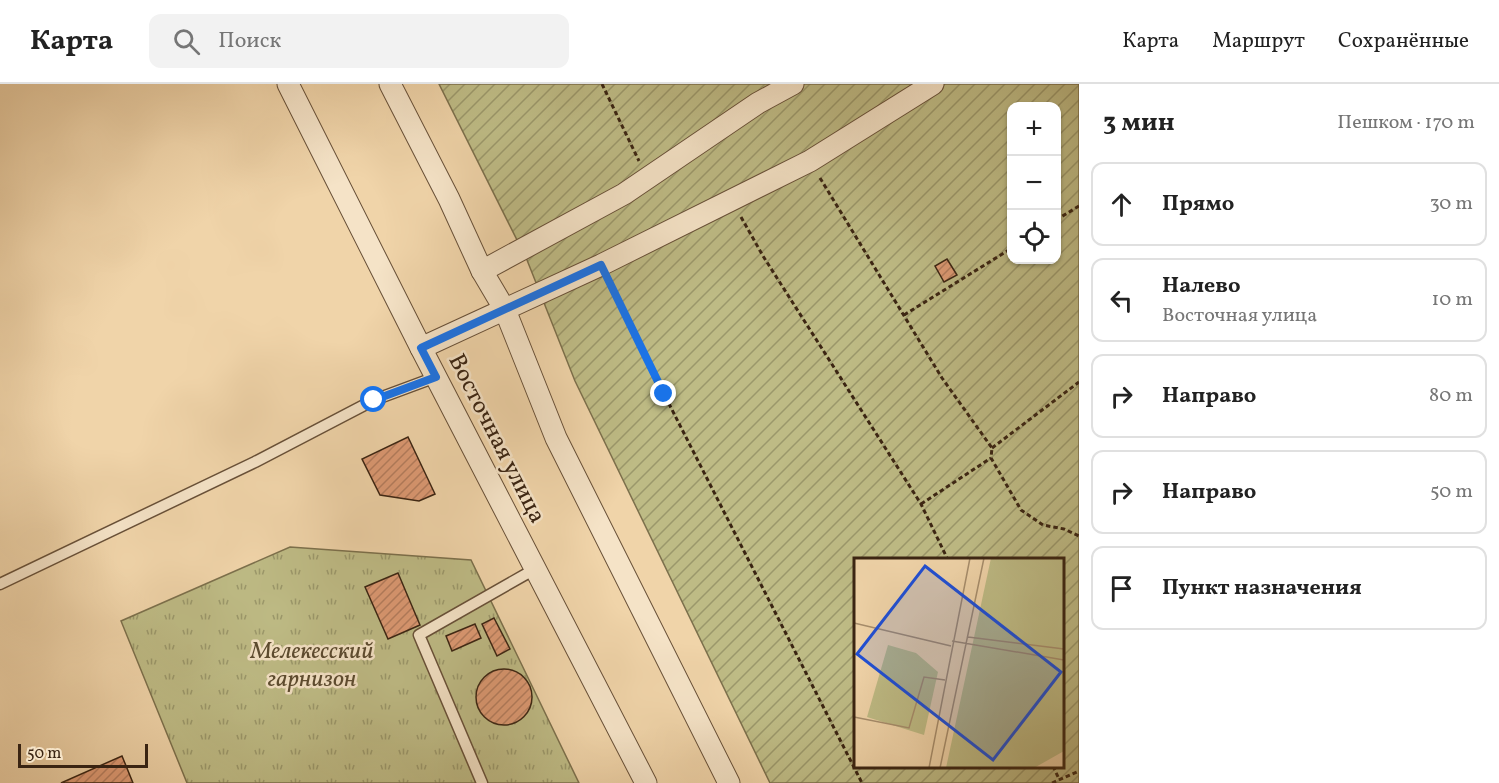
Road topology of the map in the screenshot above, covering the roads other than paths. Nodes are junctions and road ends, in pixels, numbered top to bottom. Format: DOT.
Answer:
graph roads {
  1 [pos="288,84"];
  2 [pos="390,84"];
  3 [pos="793,84"];
  4 [pos="933,84"];
  5 [pos="482,271"];
  6 [pos="504,310"];
  7 [pos="421,348"];
  8 [pos="436,377"];
  9 [pos="535,569"];
  10 [pos="0,584"];
  11 [pos="482,783"];
  12 [pos="646,783"];
  13 [pos="729,783"];
  1 -- 7 [label="street, Восточная улица"];
  2 -- 5 [label="street"];
  3 -- 5 [label="street"];
  4 -- 6 [label="street"];
  5 -- 6 [label="street"];
  6 -- 7 [label="street"];
  6 -- 13 [label="street"];
  7 -- 8 [label="street, Восточная улица"];
  8 -- 9 [label="street, Восточная улица"];
  8 -- 10 [label="lane"];
  9 -- 11 [label="lane"];
  9 -- 12 [label="street, Восточная улица"];
}
